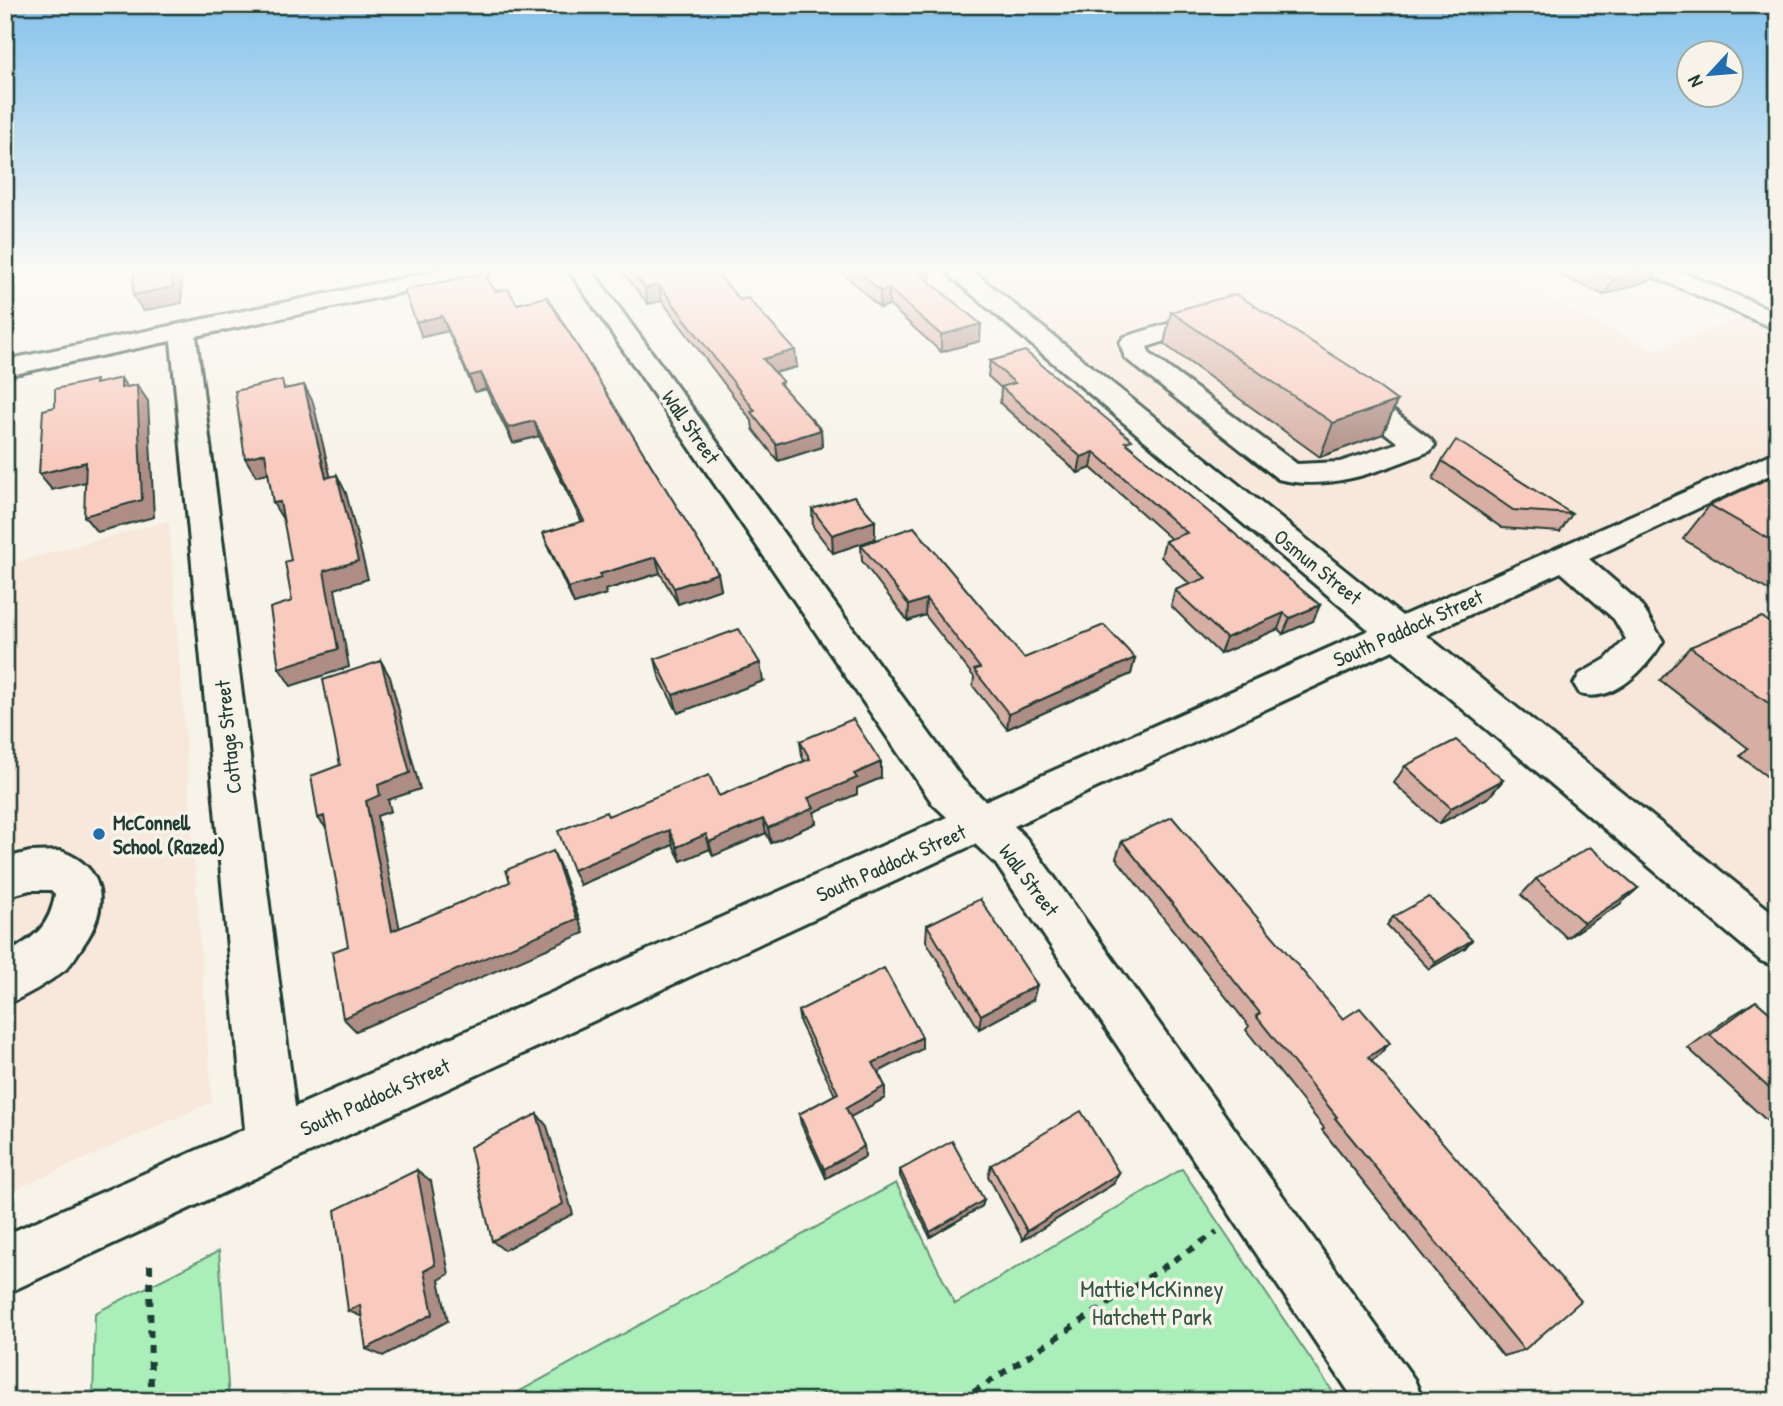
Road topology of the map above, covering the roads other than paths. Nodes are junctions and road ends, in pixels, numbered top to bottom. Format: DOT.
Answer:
graph roads {
  1 [pos="166,335"];
  2 [pos="183,335"];
  3 [pos="625,335"];
  4 [pos="1036,335"];
  5 [pos="1160,335"];
  6 [pos="1276,335"];
  7 [pos="5,368"];
  8 [pos="1778,460"];
  9 [pos="1289,473"];
  10 [pos="1230,495"];
  11 [pos="1565,557"];
  12 [pos="1398,633"];
  13 [pos="1593,684"];
  14 [pos="980,822"];
  15 [pos="5,878"];
  16 [pos="1778,946"];
  17 [pos="5,982"];
  18 [pos="273,1143"];
  19 [pos="5,1265"];
  20 [pos="1392,1401"];
  1 -- 7 [label="street"];
  2 -- 18 [label="street, Cottage Street"];
  3 -- 14 [label="street, Wall Street"];
  4 -- 10 [label="street, Osmun Street"];
  5 -- 9 [label="street"];
  6 -- 9 [label="street"];
  8 -- 11 [label="street, South Paddock Street"];
  9 -- 10 [label="street"];
  10 -- 12 [label="street, Osmun Street"];
  11 -- 12 [label="street, South Paddock Street"];
  11 -- 13 [label="street"];
  12 -- 14 [label="street, South Paddock Street"];
  12 -- 16 [label="street, Osmun Street"];
  14 -- 18 [label="street, South Paddock Street"];
  14 -- 20 [label="street, Wall Street"];
  15 -- 17 [label="street"];
  18 -- 19 [label="street, South Paddock Street"];
}
